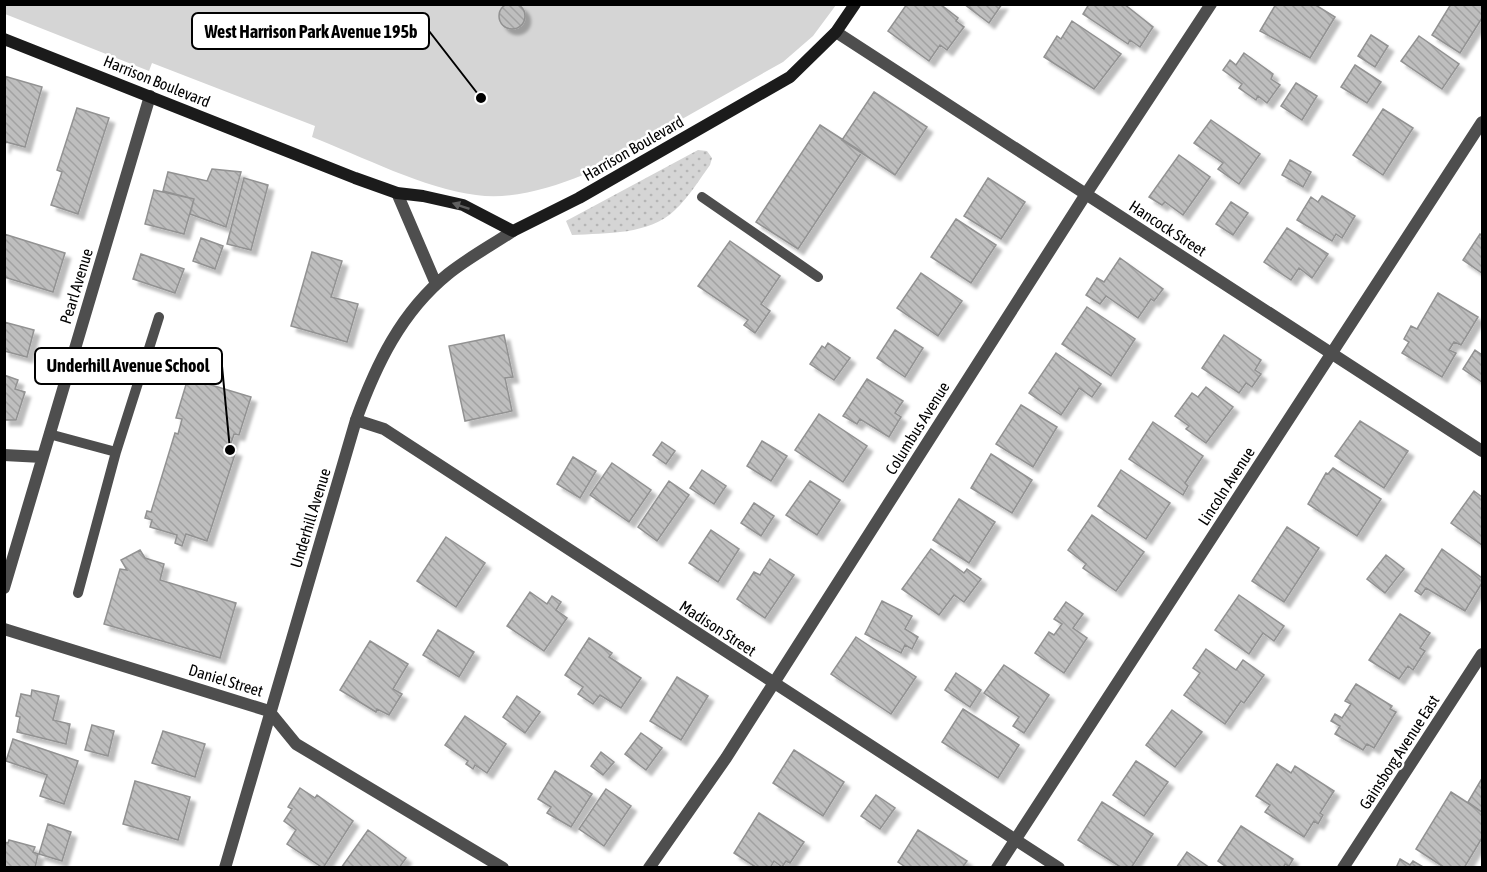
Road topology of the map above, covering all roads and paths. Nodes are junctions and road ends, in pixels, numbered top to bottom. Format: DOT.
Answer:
graph roads {
  1 [pos="855,4"];
  2 [pos="1211,4"];
  3 [pos="836,32"];
  4 [pos="4,39"];
  5 [pos="150,96"];
  6 [pos="1482,122"];
  7 [pos="397,193"];
  8 [pos="1086,194"];
  9 [pos="702,197"];
  10 [pos="513,231"];
  11 [pos="818,277"];
  12 [pos="436,284"];
  13 [pos="159,317"];
  14 [pos="1332,353"];
  15 [pos="356,420"];
  16 [pos="49,434"];
  17 [pos="1482,451"];
  18 [pos="117,452"];
  19 [pos="4,455"];
  20 [pos="42,457"];
  21 [pos="4,588"];
  22 [pos="78,593"];
  23 [pos="4,629"];
  24 [pos="1482,654"];
  25 [pos="774,684"];
  26 [pos="269,711"];
  27 [pos="1017,840"];
  28 [pos="225,867"];
  29 [pos="503,867"];
  30 [pos="649,867"];
  31 [pos="997,867"];
  32 [pos="1059,867"];
  33 [pos="1343,867"];
  1 -- 3 [label="main road, Harrison Boulevard"];
  2 -- 8 [label="street, Columbus Avenue"];
  3 -- 8 [label="street, Hancock Street"];
  3 -- 10 [label="main road, Harrison Boulevard"];
  4 -- 5 [label="main road, Harrison Boulevard"];
  5 -- 7 [label="main road, Harrison Boulevard"];
  5 -- 16 [label="street, Pearl Avenue"];
  6 -- 14 [label="street, Lincoln Avenue"];
  10 -- 7 [label="main road, Harrison Boulevard, one-way"];
  7 -- 12 [label="street"];
  8 -- 14 [label="street, Hancock Street"];
  8 -- 25 [label="street, Columbus Avenue"];
  9 -- 11 [label="lane"];
  10 -- 12 [label="street, Underhill Avenue"];
  12 -- 15 [label="street, Underhill Avenue"];
  13 -- 18 [label="lane"];
  14 -- 17 [label="street, Hancock Street"];
  14 -- 27 [label="street, Lincoln Avenue"];
  15 -- 25 [label="street, Madison Street"];
  15 -- 26 [label="street, Underhill Avenue"];
  16 -- 18 [label="lane"];
  16 -- 20 [label="street, Pearl Avenue"];
  18 -- 22 [label="lane"];
  19 -- 20 [label="street"];
  20 -- 21 [label="street, Pearl Avenue"];
  23 -- 26 [label="street, Daniel Street"];
  24 -- 33 [label="street, Gainsborg Avenue East"];
  25 -- 27 [label="street, Madison Street"];
  25 -- 30 [label="street, Columbus Avenue"];
  26 -- 28 [label="street, Underhill Avenue"];
  26 -- 29 [label="street, Daniel Street"];
  27 -- 31 [label="street, Lincoln Avenue"];
  27 -- 32 [label="street, Madison Street"];
}
